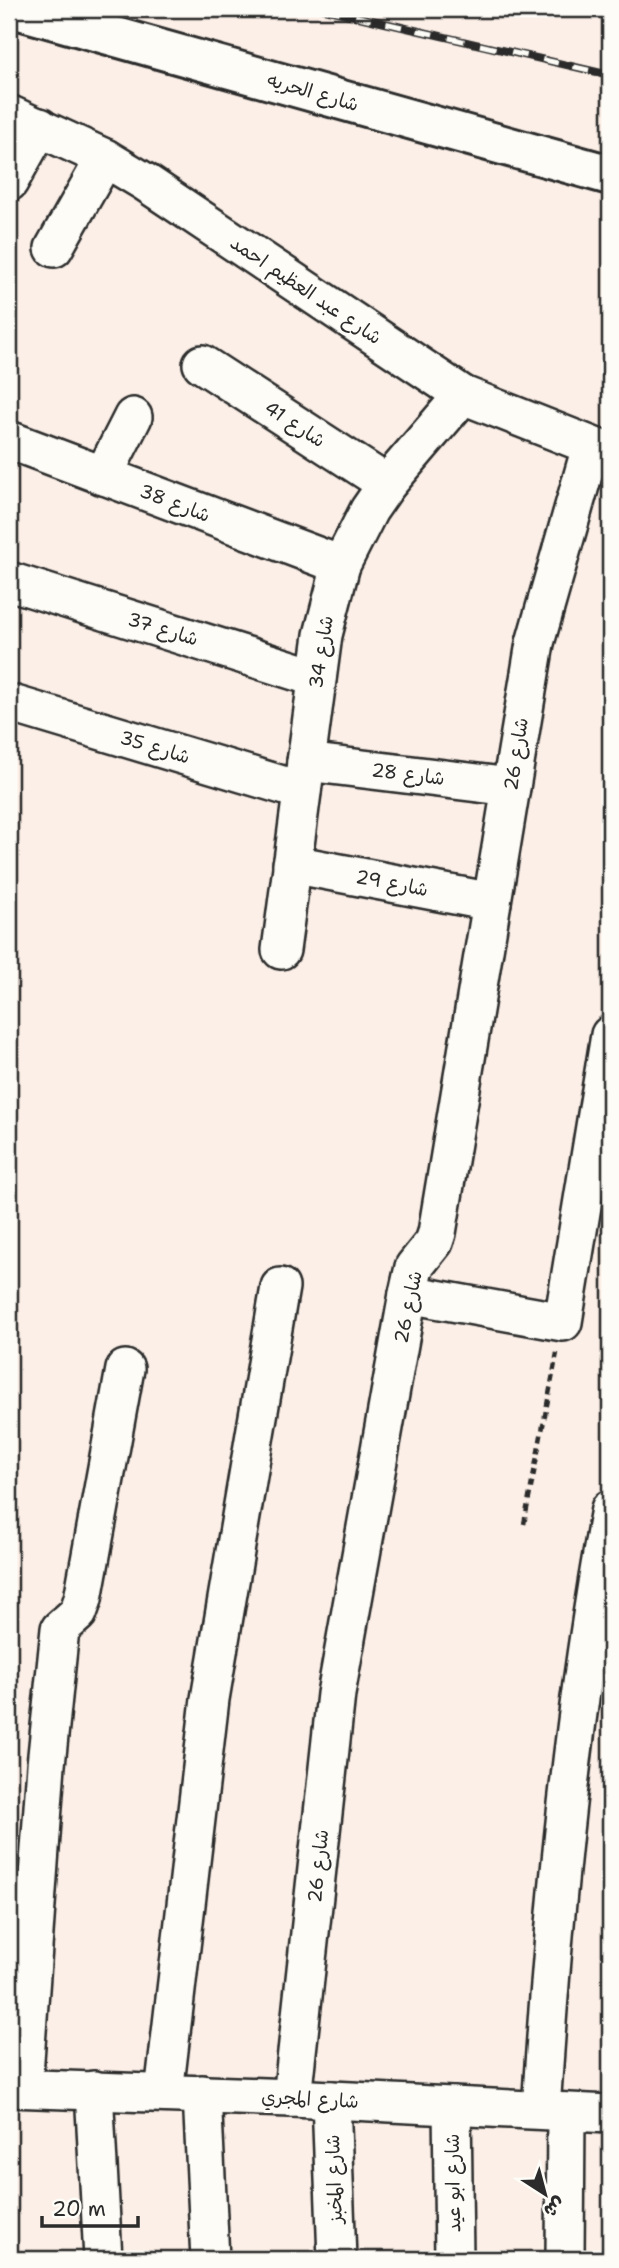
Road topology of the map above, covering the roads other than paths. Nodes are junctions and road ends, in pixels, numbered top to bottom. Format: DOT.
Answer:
graph roads {
  1 [pos="16,9"];
  2 [pos="24,120"];
  3 [pos="105,158"];
  4 [pos="610,175"];
  5 [pos="9,182"];
  6 [pos="54,248"];
  7 [pos="202,364"];
  8 [pos="463,395"];
  9 [pos="133,417"];
  10 [pos="9,440"];
  11 [pos="601,450"];
  12 [pos="103,476"];
  13 [pos="387,484"];
  14 [pos="341,565"];
  15 [pos="9,581"];
  16 [pos="317,678"];
  17 [pos="9,703"];
  18 [pos="304,776"];
  19 [pos="511,787"];
  20 [pos="292,864"];
  21 [pos="492,902"];
  22 [pos="281,950"];
  23 [pos="610,1035"];
  24 [pos="280,1287"];
  25 [pos="408,1294"];
  26 [pos="125,1369"];
  27 [pos="610,1509"];
  28 [pos="16,2088"];
  29 [pos="94,2090"];
  30 [pos="164,2093"];
  31 [pos="202,2094"];
  32 [pos="292,2098"];
  33 [pos="331,2099"];
  34 [pos="452,2106"];
  35 [pos="553,2111"];
  36 [pos="610,2114"];
  37 [pos="103,2259"];
  38 [pos="210,2259"];
  39 [pos="337,2259"];
  40 [pos="454,2259"];
  41 [pos="565,2259"];
  1 -- 4 [label="main road, شارع الحريه"];
  2 -- 3 [label="street, شارع عبد العظيم احمد"];
  2 -- 5 [label="street"];
  3 -- 6 [label="street"];
  3 -- 8 [label="street, شارع عبد العظيم احمد"];
  7 -- 13 [label="street, شارع 41"];
  8 -- 11 [label="street, شارع عبد العظيم احمد"];
  8 -- 13 [label="street, شارع 34"];
  9 -- 12 [label="street"];
  10 -- 12 [label="street, شارع 38"];
  11 -- 19 [label="street, شارع 26"];
  12 -- 14 [label="street, شارع 38"];
  13 -- 14 [label="street, شارع 34"];
  14 -- 16 [label="street, شارع 34"];
  15 -- 16 [label="street, شارع 37"];
  16 -- 18 [label="street, شارع 34"];
  17 -- 18 [label="street, شارع 35"];
  18 -- 19 [label="street, شارع 28"];
  18 -- 20 [label="street, شارع 34"];
  19 -- 21 [label="street, شارع 26"];
  20 -- 21 [label="street, شارع 29"];
  20 -- 22 [label="street, شارع 34"];
  21 -- 25 [label="street, شارع 26"];
  23 -- 25 [label="street"];
  24 -- 30 [label="street"];
  25 -- 32 [label="street, شارع 26"];
  26 -- 28 [label="street"];
  27 -- 35 [label="street"];
  28 -- 29 [label="street, شارع المجري"];
  29 -- 30 [label="street, شارع المجري"];
  29 -- 37 [label="street"];
  30 -- 31 [label="street, شارع المجري"];
  31 -- 32 [label="street, شارع المجري"];
  31 -- 38 [label="street"];
  32 -- 33 [label="street, شارع المجري"];
  33 -- 34 [label="street, شارع المجري"];
  33 -- 39 [label="street, شارع المخبز"];
  34 -- 35 [label="street, شارع المجري"];
  34 -- 40 [label="street, شارع ابو عيد"];
  35 -- 36 [label="street, شارع المجري"];
  35 -- 41 [label="street"];
}
